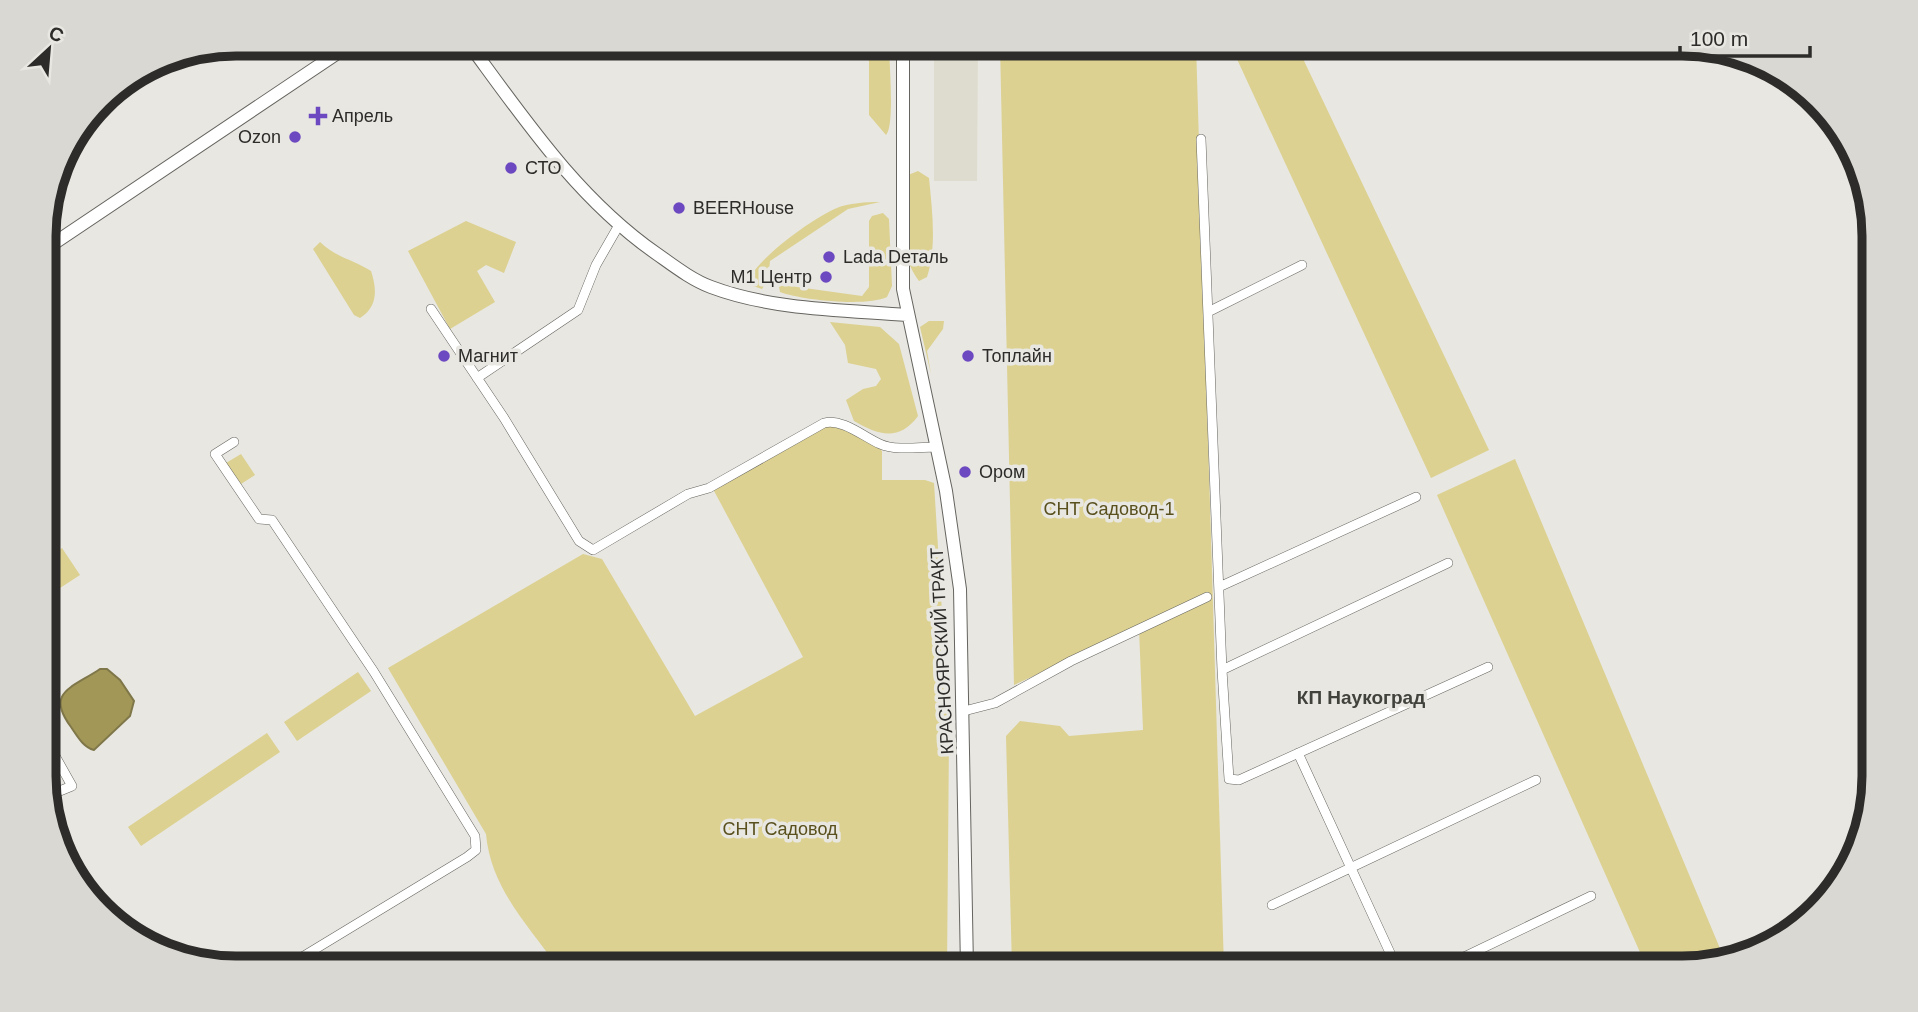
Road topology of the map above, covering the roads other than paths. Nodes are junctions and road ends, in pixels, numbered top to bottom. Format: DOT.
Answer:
graph roads {
  1 [pos="333,56"];
  2 [pos="477,56"];
  3 [pos="903,56"];
  4 [pos="1201,139"];
  5 [pos="619,225"];
  6 [pos="56,242"];
  7 [pos="1302,265"];
  8 [pos="431,309"];
  9 [pos="1208,312"];
  10 [pos="907,315"];
  11 [pos="477,378"];
  12 [pos="234,442"];
  13 [pos="936,447"];
  14 [pos="1416,497"];
  15 [pos="1448,563"];
  16 [pos="1219,587"];
  17 [pos="1207,597"];
  18 [pos="1488,667"];
  19 [pos="1222,670"];
  20 [pos="964,711"];
  21 [pos="1298,753"];
  22 [pos="56,758"];
  23 [pos="1536,780"];
  24 [pos="57,792"];
  25 [pos="1352,868"];
  26 [pos="1591,896"];
  27 [pos="1272,905"];
  28 [pos="304,956"];
  29 [pos="967,956"];
  30 [pos="1391,956"];
  31 [pos="1466,956"];
  1 -- 6 [label="main road"];
  2 -- 5 [label="main road"];
  3 -- 10 [label="main road, КРАСНОЯРСКИЙ ТРАКТ"];
  4 -- 9 [label="street"];
  5 -- 10 [label="main road"];
  5 -- 11 [label="street"];
  7 -- 9 [label="street"];
  8 -- 11 [label="street"];
  9 -- 16 [label="street"];
  10 -- 13 [label="main road, КРАСНОЯРСКИЙ ТРАКТ"];
  11 -- 13 [label="street"];
  12 -- 28 [label="street"];
  13 -- 20 [label="main road, КРАСНОЯРСКИЙ ТРАКТ"];
  14 -- 16 [label="street"];
  15 -- 19 [label="street"];
  16 -- 19 [label="street"];
  17 -- 20 [label="street"];
  18 -- 21 [label="street"];
  19 -- 21 [label="street"];
  20 -- 29 [label="main road, КРАСНОЯРСКИЙ ТРАКТ"];
  21 -- 25 [label="street"];
  22 -- 24 [label="street"];
  23 -- 25 [label="street"];
  25 -- 27 [label="street"];
  25 -- 30 [label="street"];
  26 -- 31 [label="street"];
}
